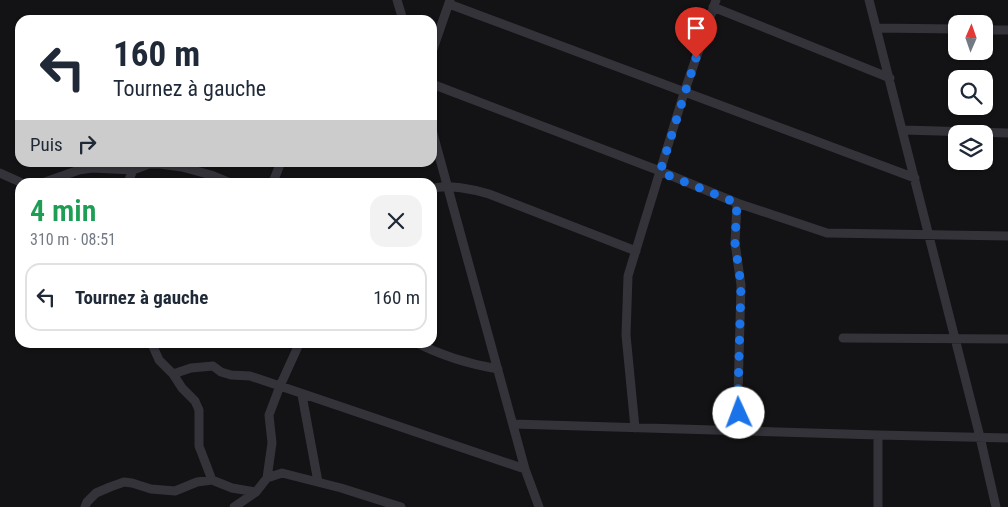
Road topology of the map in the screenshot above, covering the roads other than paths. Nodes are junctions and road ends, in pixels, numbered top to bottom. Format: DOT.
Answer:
graph roads {
  1 [pos="397,0"];
  2 [pos="869,0"];
  3 [pos="449,2"];
  4 [pos="714,3"];
  5 [pos="401,15"];
  6 [pos="877,28"];
  7 [pos="948,29"];
  8 [pos="993,30"];
  9 [pos="1008,30"];
  10 [pos="437,37"];
  11 [pos="890,78"];
  12 [pos="437,86"];
  13 [pos="684,93"];
  14 [pos="903,130"];
  15 [pos="1008,133"];
  16 [pos="437,149"];
  17 [pos="141,167"];
  18 [pos="182,167"];
  19 [pos="133,170"];
  20 [pos="660,172"];
  21 [pos="0,173"];
  22 [pos="56,178"];
  23 [pos="130,178"];
  24 [pos="220,178"];
  25 [pos="915,178"];
  26 [pos="15,180"];
  27 [pos="437,188"];
  28 [pos="447,188"];
  29 [pos="737,203"];
  30 [pos="929,234"];
  31 [pos="1008,236"];
  32 [pos="636,251"];
  33 [pos="843,338"];
  34 [pos="954,338"];
  35 [pos="1008,339"];
  36 [pos="154,348"];
  37 [pos="297,348"];
  38 [pos="427,348"];
  39 [pos="498,369"];
  40 [pos="173,374"];
  41 [pos="280,386"];
  42 [pos="302,395"];
  43 [pos="512,424"];
  44 [pos="635,428"];
  45 [pos="743,431"];
  46 [pos="878,436"];
  47 [pos="980,437"];
  48 [pos="1008,438"];
  49 [pos="525,469"];
  50 [pos="268,478"];
  51 [pos="212,480"];
  52 [pos="318,482"];
  53 [pos="256,492"];
  54 [pos="386,505"];
  55 [pos="85,507"];
  56 [pos="234,507"];
  57 [pos="401,507"];
  58 [pos="538,507"];
  59 [pos="878,507"];
  60 [pos="996,507"];
  1 -- 5 [label="street"];
  2 -- 6 [label="street"];
  3 -- 10 [label="street"];
  3 -- 13 [label="street"];
  4 -- 11 [label="street"];
  4 -- 13 [label="street"];
  6 -- 7 [label="street"];
  6 -- 11 [label="street"];
  8 -- 9 [label="street"];
  11 -- 14 [label="street"];
  12 -- 20 [label="street"];
  13 -- 20 [label="street"];
  13 -- 25 [label="street"];
  14 -- 15 [label="street"];
  14 -- 25 [label="street"];
  16 -- 28 [label="street"];
  17 -- 19 [label="street"];
  18 -- 24 [label="street"];
  19 -- 22 [label="street"];
  19 -- 23 [label="street"];
  20 -- 29 [label="street"];
  20 -- 32 [label="street"];
  21 -- 26 [label="street"];
  25 -- 30 [label="street"];
  27 -- 28 [label="street"];
  28 -- 32 [label="street"];
  28 -- 39 [label="street"];
  29 -- 30 [label="street"];
  29 -- 45 [label="street"];
  30 -- 31 [label="street"];
  30 -- 34 [label="street"];
  32 -- 44 [label="street"];
  33 -- 34 [label="street"];
  34 -- 35 [label="street"];
  34 -- 47 [label="street"];
  36 -- 40 [label="street"];
  37 -- 41 [label="street"];
  38 -- 39 [label="street"];
  39 -- 43 [label="street"];
  40 -- 41 [label="street"];
  40 -- 51 [label="street"];
  41 -- 42 [label="street"];
  41 -- 50 [label="street"];
  42 -- 49 [label="street"];
  42 -- 52 [label="street"];
  43 -- 44 [label="street"];
  43 -- 49 [label="street"];
  44 -- 45 [label="street"];
  45 -- 46 [label="street"];
  46 -- 47 [label="street"];
  46 -- 59 [label="street"];
  47 -- 48 [label="street"];
  47 -- 60 [label="street"];
  49 -- 58 [label="street"];
  50 -- 52 [label="street"];
  50 -- 53 [label="street"];
  51 -- 53 [label="street"];
  51 -- 55 [label="street"];
  52 -- 54 [label="street"];
  53 -- 56 [label="street"];
  54 -- 57 [label="street"];
}
